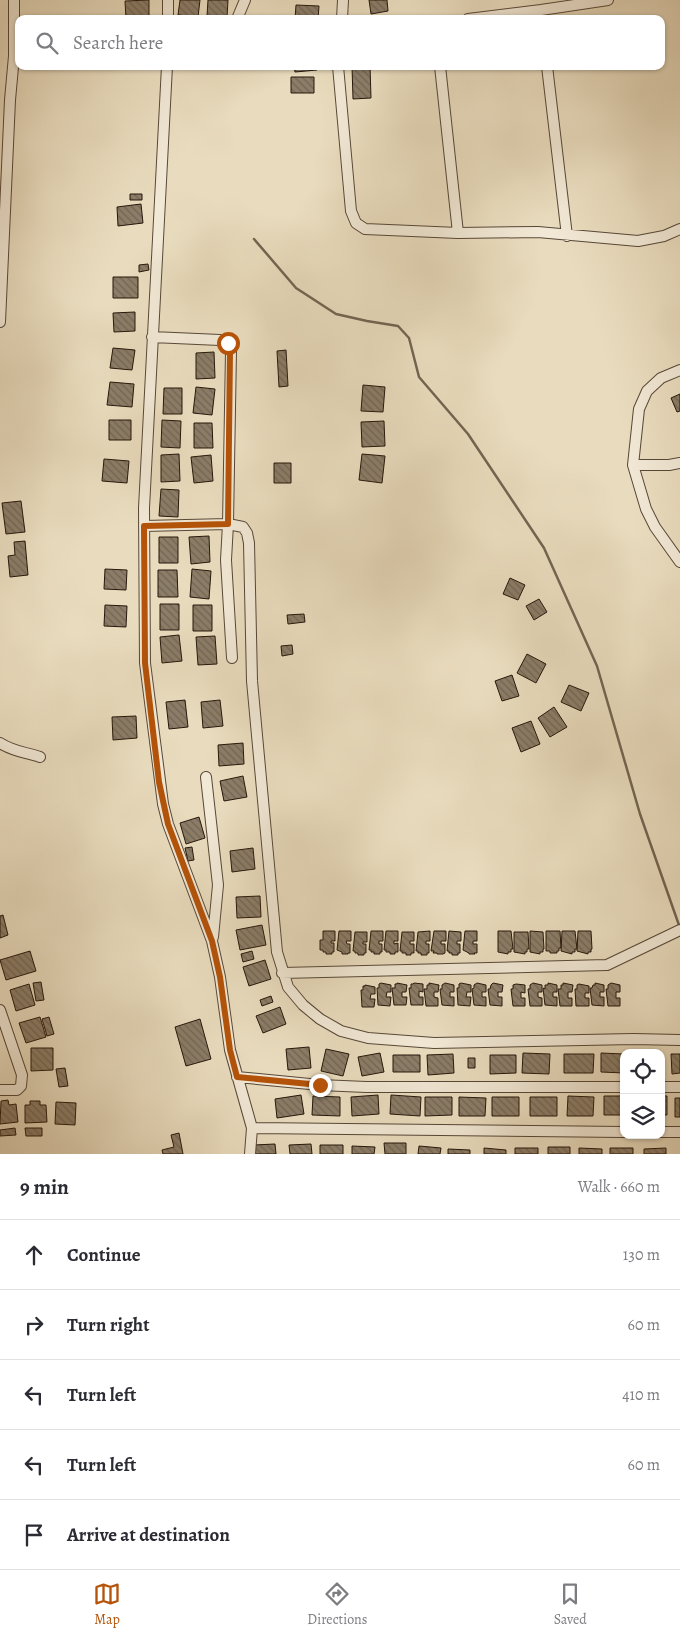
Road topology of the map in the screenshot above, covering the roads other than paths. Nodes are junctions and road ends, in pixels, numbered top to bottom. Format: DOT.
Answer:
graph roads {
  1 [pos="14,0"];
  2 [pos="168,0"];
  3 [pos="245,0"];
  4 [pos="343,0"];
  5 [pos="608,0"];
  6 [pos="168,15"];
  7 [pos="239,15"];
  8 [pos="342,15"];
  9 [pos="541,15"];
  10 [pos="167,70"];
  11 [pos="338,70"];
  12 [pos="440,70"];
  13 [pos="547,70"];
  14 [pos="680,229"];
  15 [pos="458,233"];
  16 [pos="567,236"];
  17 [pos="0,322"];
  18 [pos="152,337"];
  19 [pos="680,370"];
  20 [pos="680,463"];
  21 [pos="633,465"];
  22 [pos="228,524"];
  23 [pos="144,526"];
  24 [pos="680,562"];
  25 [pos="232,658"];
  26 [pos="0,743"];
  27 [pos="40,757"];
  28 [pos="206,777"];
  29 [pos="680,930"];
  30 [pos="212,941"];
  31 [pos="282,973"];
  32 [pos="0,1010"];
  33 [pos="680,1040"];
  34 [pos="237,1077"];
  35 [pos="620,1087"];
  36 [pos="665,1087"];
  37 [pos="680,1087"];
  38 [pos="0,1090"];
  39 [pos="252,1128"];
  40 [pos="620,1132"];
  41 [pos="665,1132"];
  42 [pos="680,1132"];
  43 [pos="250,1154"];
  1 -- 17 [label="street"];
  2 -- 6 [label="street"];
  3 -- 7 [label="street"];
  4 -- 8 [label="street"];
  5 -- 9 [label="street"];
  10 -- 18 [label="street"];
  11 -- 15 [label="street"];
  12 -- 15 [label="street"];
  13 -- 16 [label="street"];
  14 -- 16 [label="street"];
  15 -- 16 [label="street"];
  18 -- 22 [label="street"];
  18 -- 23 [label="street"];
  19 -- 21 [label="street"];
  20 -- 21 [label="street"];
  21 -- 24 [label="street"];
  22 -- 23 [label="street"];
  22 -- 25 [label="street"];
  22 -- 31 [label="street"];
  23 -- 30 [label="street"];
  26 -- 27 [label="street"];
  28 -- 30 [label="street"];
  29 -- 31 [label="street"];
  30 -- 34 [label="street"];
  31 -- 33 [label="street"];
  32 -- 38 [label="street"];
  34 -- 35 [label="street"];
  34 -- 39 [label="street"];
  36 -- 37 [label="street"];
  39 -- 40 [label="street"];
  39 -- 43 [label="street"];
  41 -- 42 [label="street"];
}
